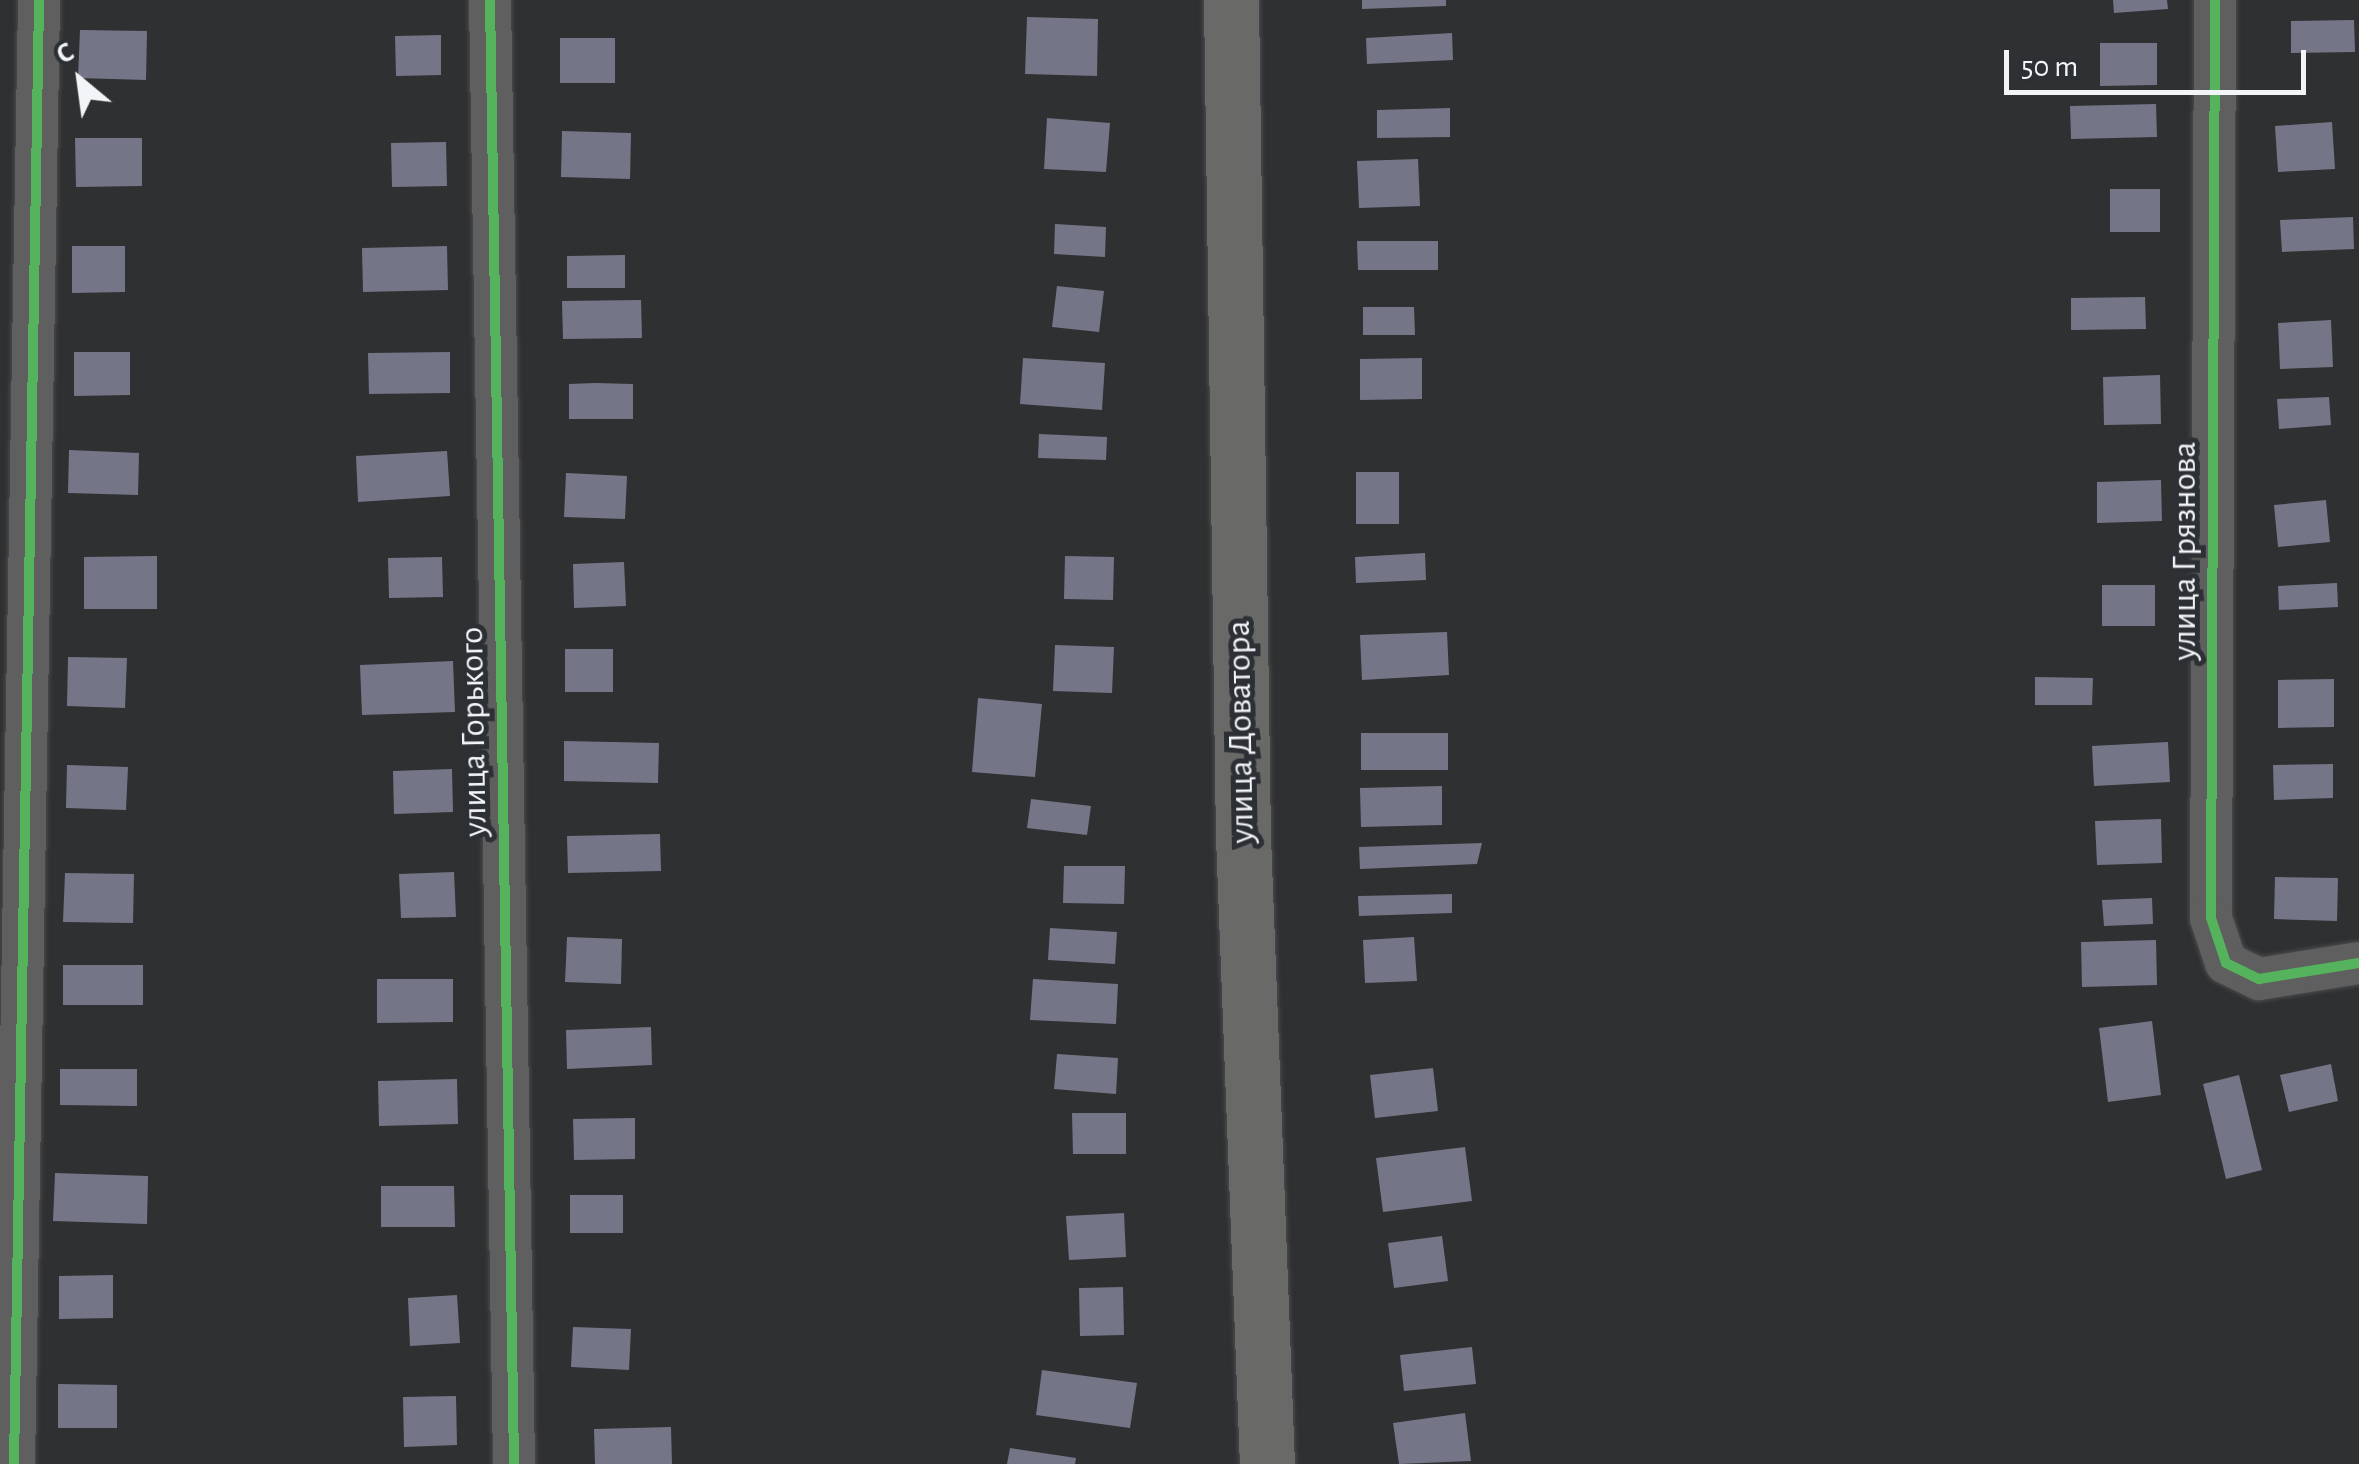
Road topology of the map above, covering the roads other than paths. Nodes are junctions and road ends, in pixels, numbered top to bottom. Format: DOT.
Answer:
graph roads {
  1 [pos="39,0"];
  2 [pos="490,0"];
  3 [pos="1231,0"];
  4 [pos="2215,0"];
  5 [pos="2359,963"];
  6 [pos="14,1464"];
  7 [pos="514,1464"];
  8 [pos="1268,1464"];
  1 -- 6 [label="street"];
  2 -- 7 [label="street, улица Горького"];
  3 -- 8 [label="main road, улица Доватора"];
  4 -- 5 [label="street, улица Грязнова"];
}
